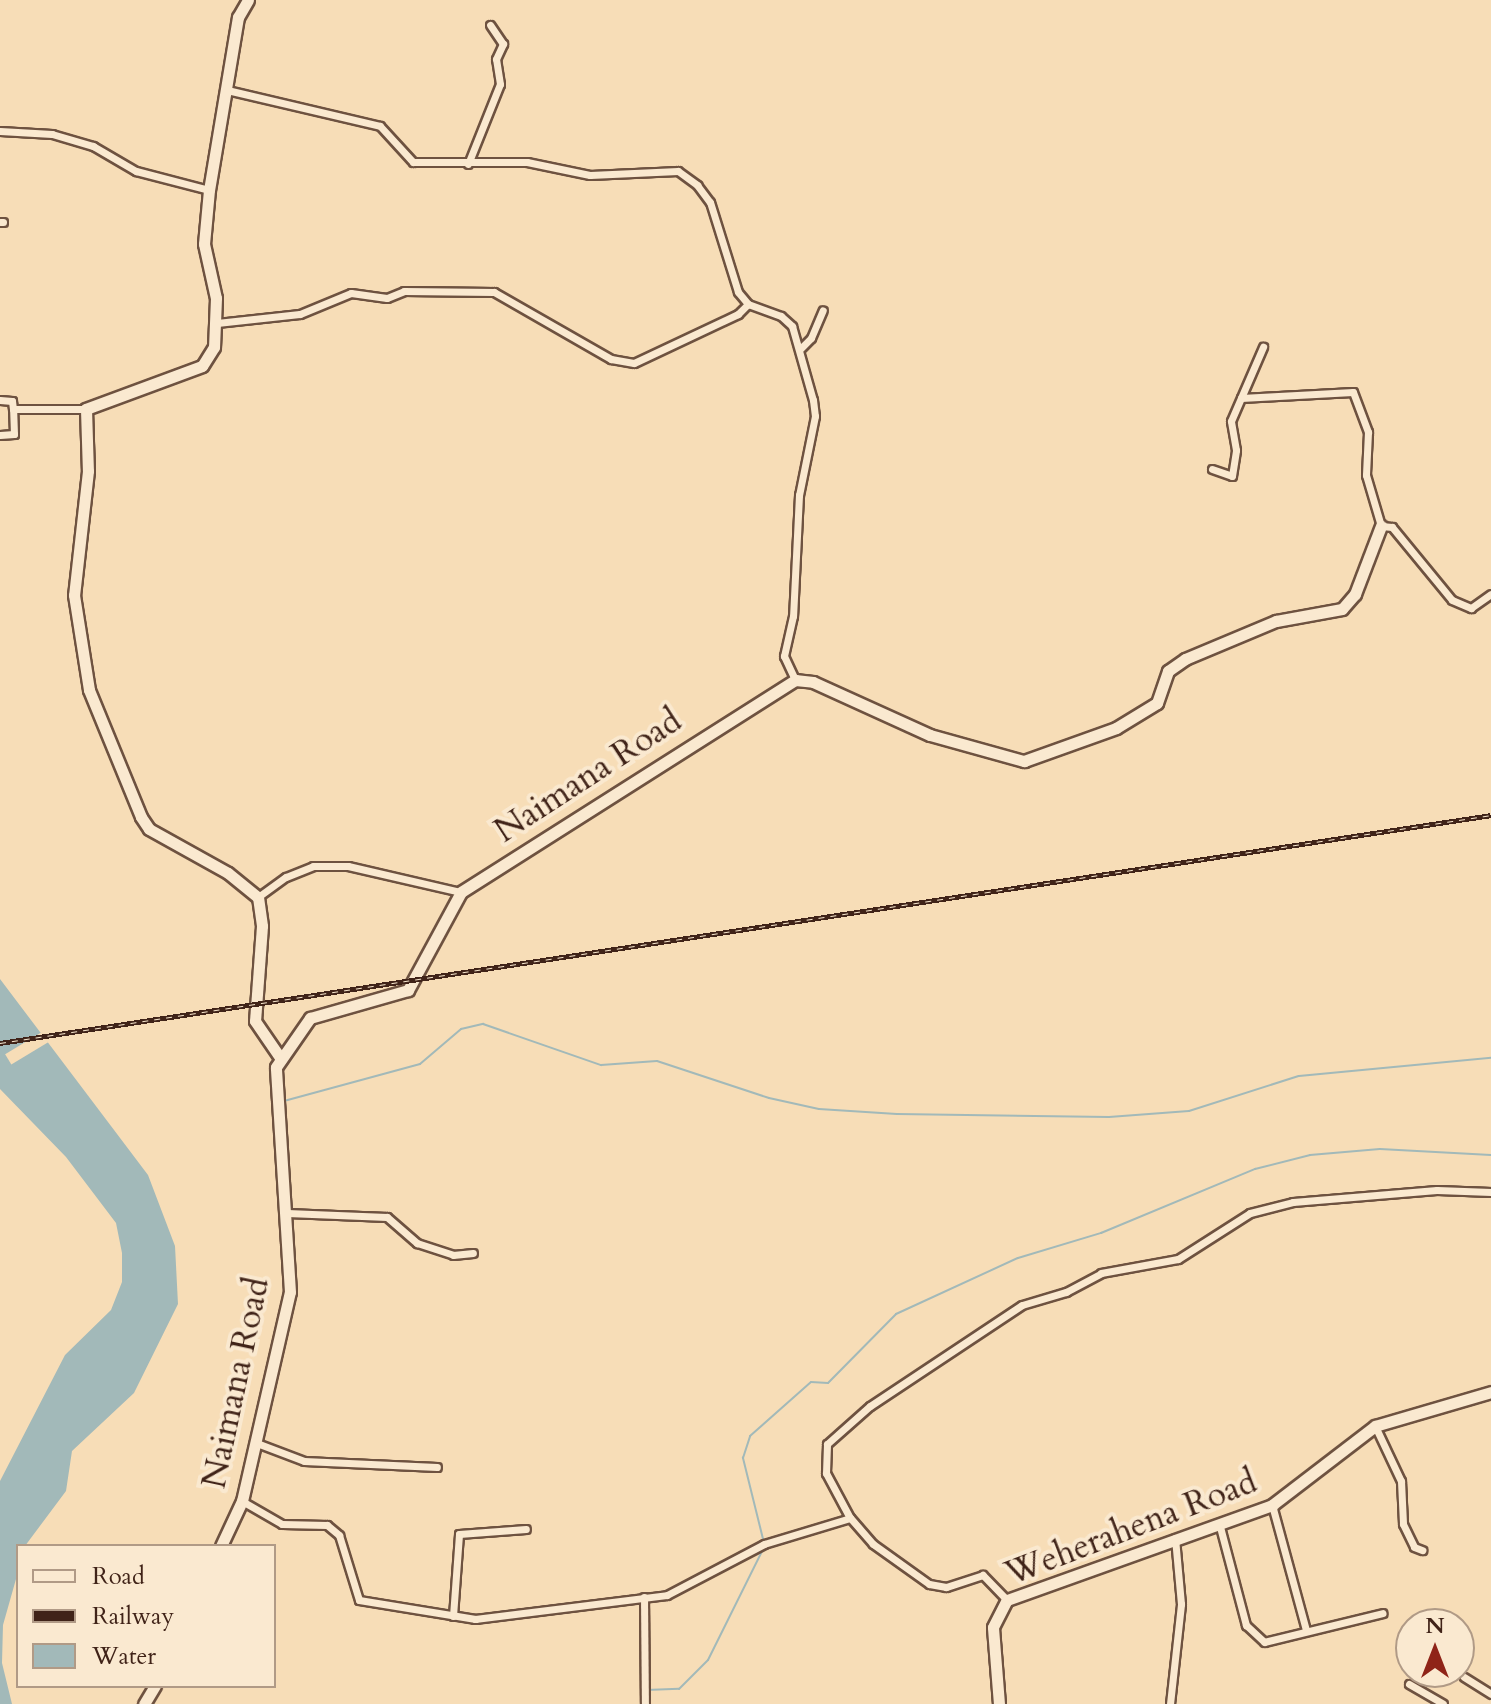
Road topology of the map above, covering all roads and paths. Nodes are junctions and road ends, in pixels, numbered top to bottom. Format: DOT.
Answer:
graph roads {
  1 [pos="248,0"];
  2 [pos="490,25"];
  3 [pos="227,90"];
  4 [pos="0,131"];
  5 [pos="468,164"];
  6 [pos="209,190"];
  7 [pos="748,304"];
  8 [pos="823,310"];
  9 [pos="217,323"];
  10 [pos="1263,347"];
  11 [pos="801,348"];
  12 [pos="1241,398"];
  13 [pos="0,400"];
  14 [pos="13,409"];
  15 [pos="86,409"];
  16 [pos="0,435"];
  17 [pos="1212,469"];
  18 [pos="1381,526"];
  19 [pos="1491,594"];
  20 [pos="795,680"];
  21 [pos="461,892"];
  22 [pos="258,897"];
  23 [pos="281,1059"];
  24 [pos="1491,1192"];
  25 [pos="287,1213"];
  26 [pos="473,1253"];
  27 [pos="1491,1392"];
  28 [pos="1375,1426"];
  29 [pos="252,1441"];
  30 [pos="437,1467"];
  31 [pos="242,1501"];
  32 [pos="1272,1505"];
  33 [pos="850,1518"];
  34 [pos="1219,1523"];
  35 [pos="526,1529"];
  36 [pos="1175,1538"];
  37 [pos="222,1544"];
  38 [pos="1422,1550"];
  39 [pos="644,1597"];
  40 [pos="1007,1600"];
  41 [pos="1383,1613"];
  42 [pos="453,1616"];
  43 [pos="1306,1630"];
  44 [pos="1416,1688"];
  45 [pos="645,1704"];
  46 [pos="999,1704"];
  47 [pos="1170,1704"];
  48 [pos="1443,1704"];
  1 -- 3 [label="street"];
  2 -- 5 [label="street"];
  3 -- 5 [label="street"];
  3 -- 6 [label="street"];
  4 -- 6 [label="street"];
  5 -- 7 [label="street"];
  6 -- 9 [label="street"];
  7 -- 9 [label="street"];
  7 -- 11 [label="street"];
  8 -- 11 [label="street"];
  9 -- 15 [label="street"];
  10 -- 12 [label="street"];
  11 -- 20 [label="street"];
  12 -- 17 [label="street"];
  12 -- 18 [label="street"];
  13 -- 14 [label="street"];
  14 -- 15 [label="street"];
  14 -- 16 [label="street"];
  15 -- 22 [label="street"];
  18 -- 19 [label="street"];
  18 -- 20 [label="street"];
  20 -- 21 [label="street, Naimana Road"];
  21 -- 22 [label="street"];
  21 -- 23 [label="street, Naimana Road"];
  22 -- 23 [label="street"];
  23 -- 25 [label="street, Naimana Road"];
  24 -- 33 [label="street"];
  25 -- 26 [label="street"];
  25 -- 29 [label="street, Naimana Road"];
  27 -- 28 [label="street, Weherahena Road"];
  28 -- 32 [label="street, Weherahena Road"];
  28 -- 38 [label="street"];
  29 -- 30 [label="street"];
  29 -- 31 [label="street, Naimana Road"];
  31 -- 37 [label="street, Naimana Road"];
  31 -- 42 [label="street"];
  32 -- 34 [label="street, Weherahena Road"];
  32 -- 43 [label="street"];
  33 -- 39 [label="street"];
  33 -- 40 [label="street"];
  34 -- 36 [label="street, Weherahena Road"];
  34 -- 43 [label="street"];
  35 -- 42 [label="street"];
  36 -- 40 [label="street, Weherahena Road"];
  36 -- 47 [label="street"];
  39 -- 42 [label="street"];
  39 -- 45 [label="street"];
  40 -- 46 [label="street, Weherahena Road"];
  41 -- 43 [label="street"];
  44 -- 48 [label="street"];
}
